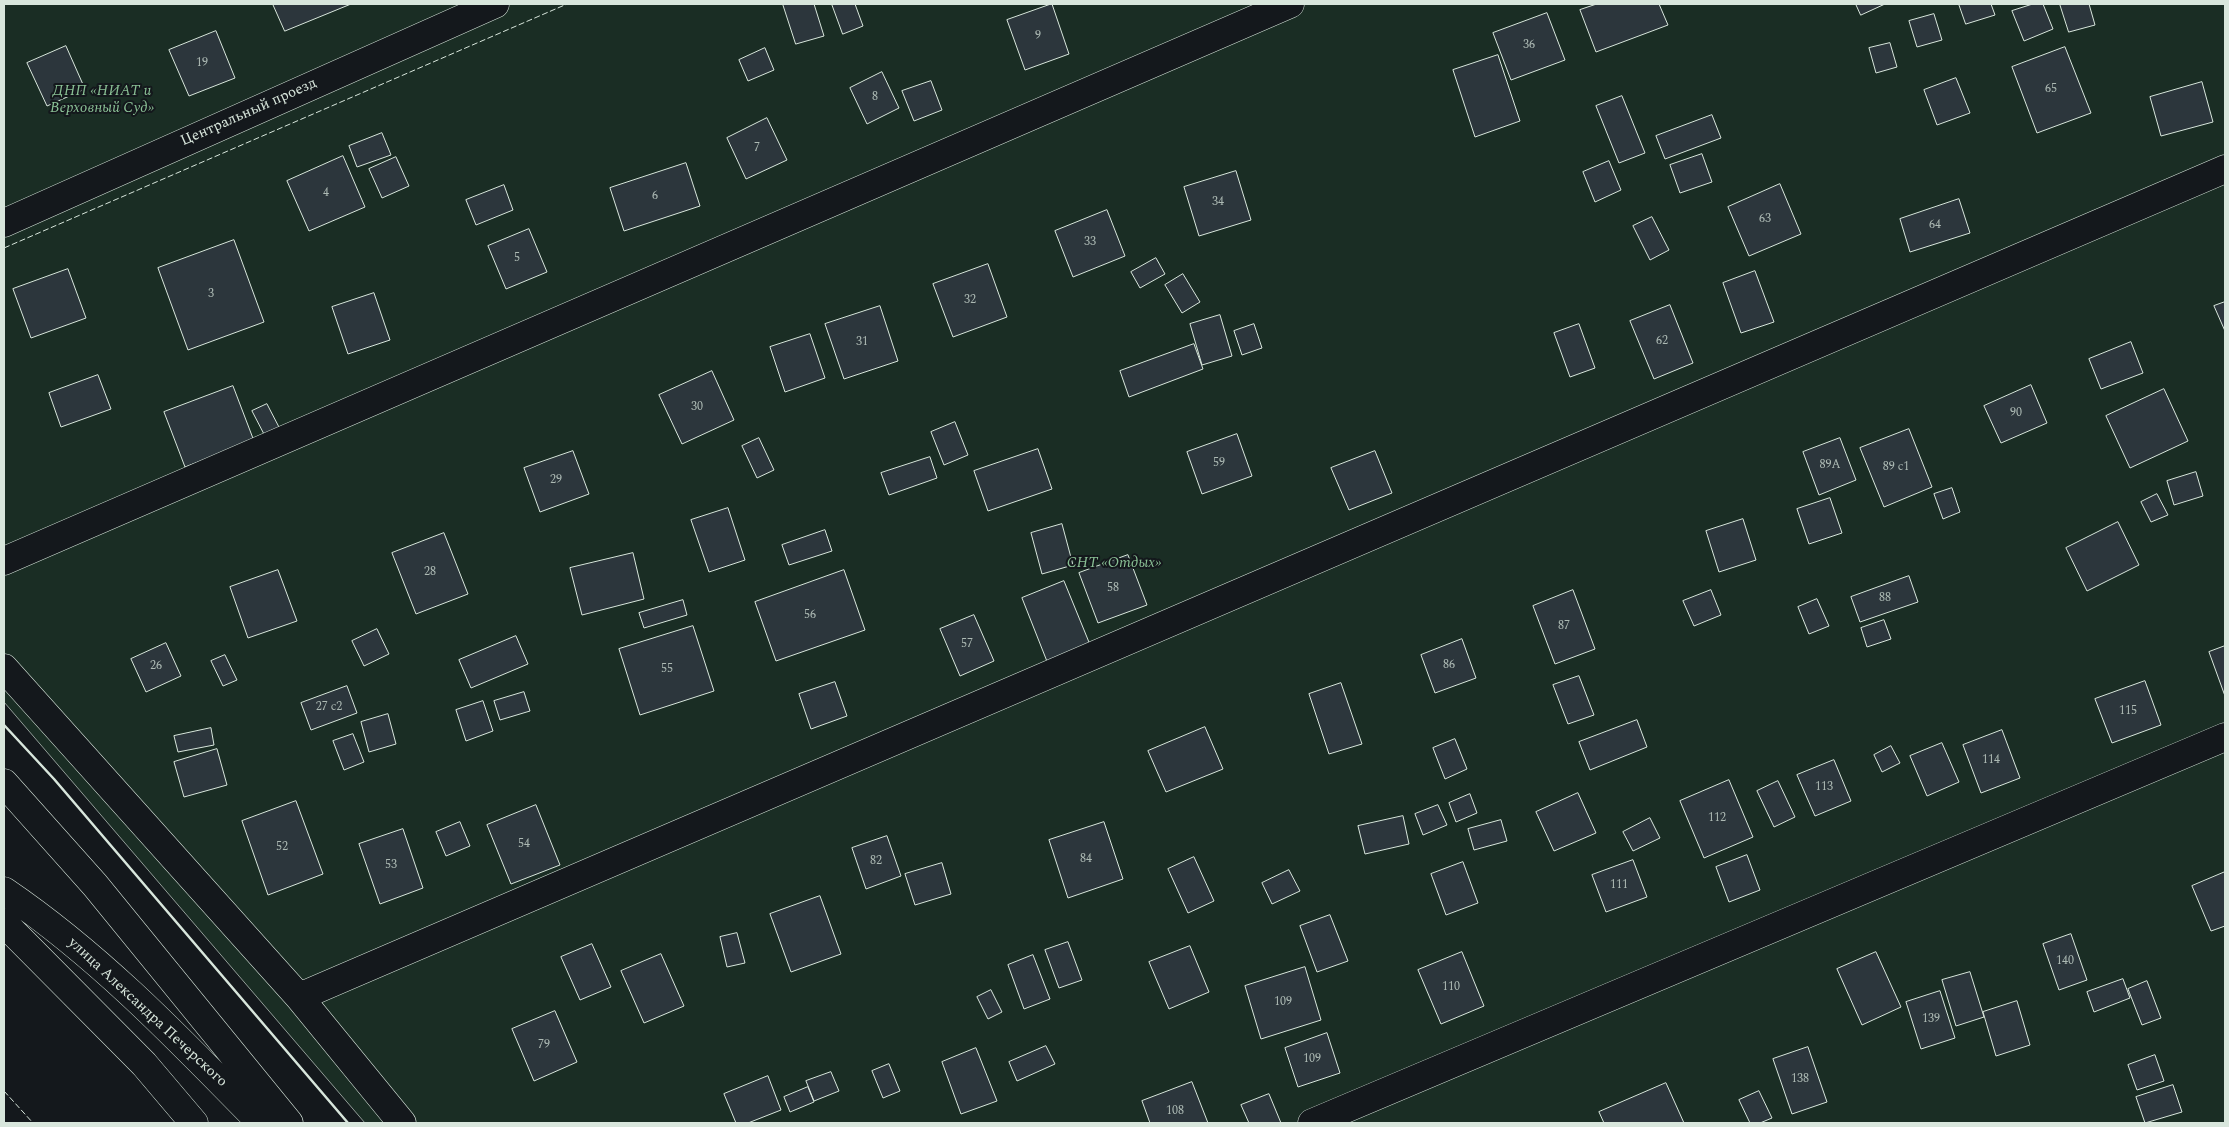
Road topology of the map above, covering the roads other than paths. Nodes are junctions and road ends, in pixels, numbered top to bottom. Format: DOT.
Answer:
graph roads {
  1 [pos="495,4"];
  2 [pos="1290,4"];
  3 [pos="2225,169"];
  4 [pos="4,223"];
  5 [pos="4,561"];
  6 [pos="4,668"];
  7 [pos="2225,737"];
  8 [pos="4,783"];
  9 [pos="4,891"];
  10 [pos="4,923"];
  11 [pos="299,997"];
  12 [pos="194,1123"];
  13 [pos="261,1123"];
  14 [pos="289,1123"];
  15 [pos="402,1123"];
  16 [pos="1312,1123"];
  1 -- 4 [label="street, Центральный проезд"];
  2 -- 5 [label="street"];
  3 -- 11 [label="street"];
  6 -- 11 [label="street"];
  7 -- 16 [label="street"];
  8 -- 14 [label="street"];
  9 -- 13 [label="street, улица Александра Печерского"];
  10 -- 12 [label="street"];
  11 -- 15 [label="street"];
}
